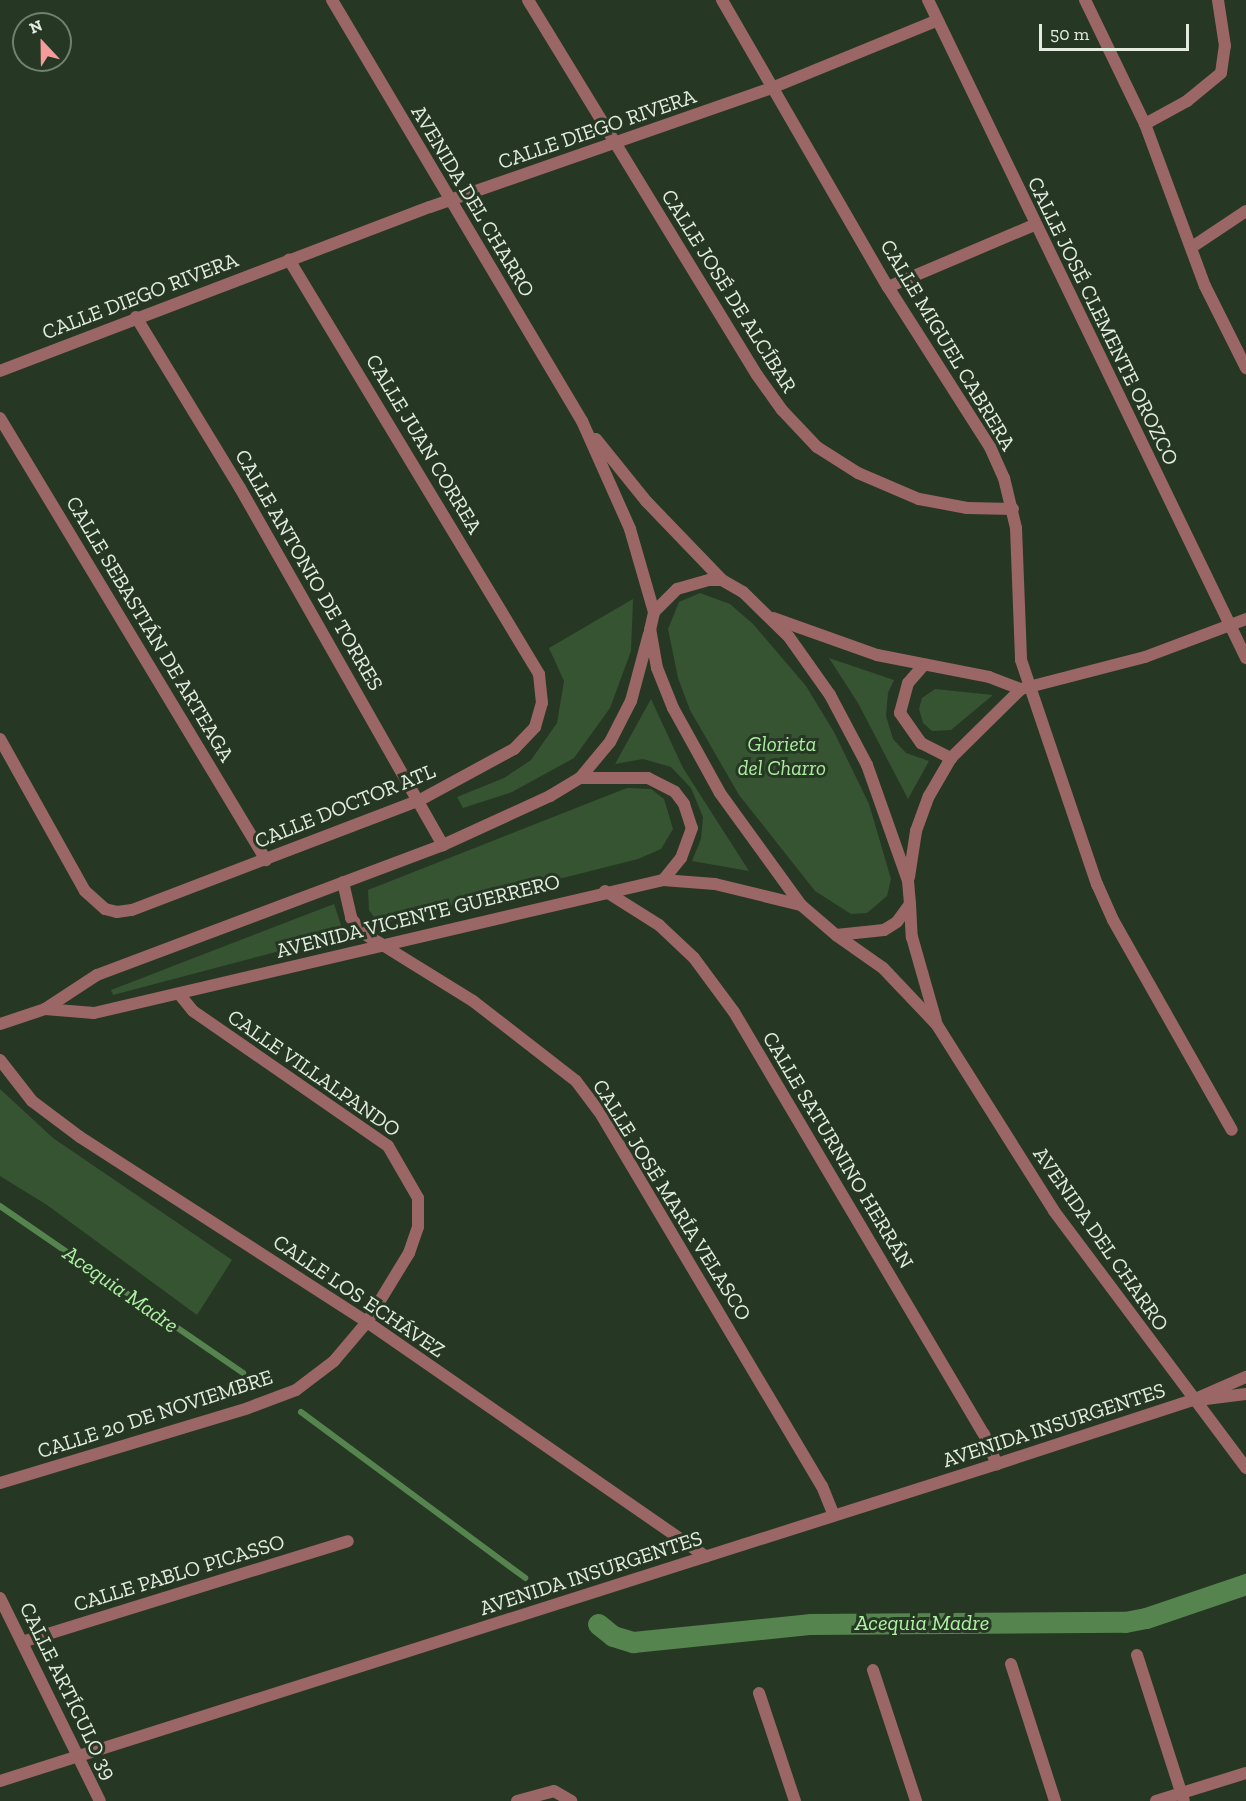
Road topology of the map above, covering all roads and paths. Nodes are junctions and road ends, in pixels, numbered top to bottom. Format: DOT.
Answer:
graph roads {
  1 [pos="332,0"];
  2 [pos="528,0"];
  3 [pos="722,0"];
  4 [pos="928,0"];
  5 [pos="1085,0"];
  6 [pos="1218,0"];
  7 [pos="936,21"];
  8 [pos="774,87"];
  9 [pos="1145,124"];
  10 [pos="615,145"];
  11 [pos="448,200"];
  12 [pos="1246,210"];
  13 [pos="1034,225"];
  14 [pos="1192,247"];
  15 [pos="289,260"];
  16 [pos="888,287"];
  17 [pos="136,318"];
  18 [pos="1246,368"];
  19 [pos="0,371"];
  20 [pos="0,418"];
  21 [pos="582,422"];
  22 [pos="1013,509"];
  23 [pos="722,580"];
  24 [pos="654,612"];
  25 [pos="772,618"];
  26 [pos="1246,619"];
  27 [pos="1230,626"];
  28 [pos="650,630"];
  29 [pos="525,649"];
  30 [pos="1246,658"];
  31 [pos="922,666"];
  32 [pos="1025,688"];
  33 [pos="0,739"];
  34 [pos="951,758"];
  35 [pos="580,778"];
  36 [pos="420,800"];
  37 [pos="443,845"];
  38 [pos="266,860"];
  39 [pos="663,880"];
  40 [pos="908,881"];
  41 [pos="343,882"];
  42 [pos="605,891"];
  43 [pos="910,904"];
  44 [pos="801,905"];
  45 [pos="837,935"];
  46 [pos="381,944"];
  47 [pos="179,994"];
  48 [pos="45,1009"];
  49 [pos="0,1024"];
  50 [pos="937,1024"];
  51 [pos="0,1060"];
  52 [pos="1232,1130"];
  53 [pos="367,1322"];
  54 [pos="1246,1377"];
  55 [pos="1246,1394"];
  56 [pos="1193,1400"];
  57 [pos="997,1464"];
  58 [pos="1246,1468"];
  59 [pos="0,1483"];
  60 [pos="834,1515"];
  61 [pos="348,1541"];
  62 [pos="706,1557"];
  63 [pos="0,1598"];
  64 [pos="22,1642"];
  65 [pos="1137,1655"];
  66 [pos="1011,1664"];
  67 [pos="873,1670"];
  68 [pos="759,1693"];
  69 [pos="79,1755"];
  70 [pos="1246,1773"];
  71 [pos="0,1781"];
  72 [pos="1183,1797"];
  73 [pos="568,1798"];
  74 [pos="100,1801"];
  75 [pos="517,1801"];
  76 [pos="795,1801"];
  77 [pos="916,1801"];
  78 [pos="1055,1801"];
  79 [pos="1156,1801"];
  1 -- 11 [label="street, AVENIDA DEL CHARRO"];
  2 -- 10 [label="street, CALLE JOSÉ DE ALCÍBAR"];
  3 -- 8 [label="street, CALLE MIGUEL CABRERA"];
  4 -- 7 [label="street, CALLE JOSÉ CLEMENTE OROZCO"];
  5 -- 9 [label="street"];
  6 -- 9 [label="street"];
  7 -- 8 [label="street, CALLE DIEGO RIVERA"];
  7 -- 13 [label="street, CALLE JOSÉ CLEMENTE OROZCO"];
  8 -- 10 [label="street, CALLE DIEGO RIVERA"];
  8 -- 16 [label="street, CALLE MIGUEL CABRERA"];
  9 -- 14 [label="street"];
  10 -- 11 [label="street, CALLE DIEGO RIVERA"];
  10 -- 22 [label="street, CALLE JOSÉ DE ALCÍBAR"];
  11 -- 15 [label="street, CALLE DIEGO RIVERA"];
  11 -- 21 [label="street, AVENIDA DEL CHARRO"];
  12 -- 14 [label="street"];
  13 -- 16 [label="street"];
  13 -- 27 [label="street, CALLE JOSÉ CLEMENTE OROZCO"];
  14 -- 18 [label="street"];
  15 -- 17 [label="street, CALLE DIEGO RIVERA"];
  15 -- 29 [label="street, CALLE JUAN CORREA"];
  16 -- 22 [label="street, CALLE MIGUEL CABRERA"];
  17 -- 19 [label="street, CALLE DIEGO RIVERA"];
  17 -- 36 [label="street, CALLE ANTONIO DE TORRES"];
  20 -- 38 [label="street, CALLE SEBASTIÁN DE ARTEAGA"];
  21 -- 23 [label="street, AVENIDA DEL CHARRO"];
  21 -- 24 [label="street, AVENIDA DEL CHARRO"];
  22 -- 32 [label="street, CALLE MIGUEL CABRERA"];
  23 -- 24 [label="street"];
  23 -- 25 [label="street, AVENIDA DEL CHARRO"];
  24 -- 28 [label="street, AVENIDA VICENTE GUERRERO"];
  25 -- 31 [label="street"];
  25 -- 40 [label="street"];
  26 -- 27 [label="street"];
  27 -- 30 [label="street, CALLE JOSÉ CLEMENTE OROZCO"];
  27 -- 32 [label="street"];
  28 -- 35 [label="street, AVENIDA VICENTE GUERRERO"];
  28 -- 44 [label="street"];
  29 -- 36 [label="street, CALLE DOCTOR ATL"];
  31 -- 32 [label="street"];
  31 -- 34 [label="street"];
  32 -- 34 [label="street"];
  32 -- 52 [label="street, CALLE MIGUEL CABRERA"];
  33 -- 38 [label="street, CALLE DOCTOR ATL"];
  34 -- 40 [label="street"];
  35 -- 37 [label="street, AVENIDA VICENTE GUERRERO"];
  35 -- 39 [label="street"];
  36 -- 37 [label="street, CALLE ANTONIO DE TORRES"];
  36 -- 38 [label="street, CALLE DOCTOR ATL"];
  37 -- 41 [label="street, AVENIDA VICENTE GUERRERO"];
  39 -- 42 [label="street, AVENIDA VICENTE GUERRERO"];
  39 -- 44 [label="street, AVENIDA VICENTE GUERRERO"];
  40 -- 43 [label="street, AVENIDA DEL CHARRO"];
  41 -- 46 [label="street, CALLE JOSÉ MARÍA VELASCO"];
  41 -- 48 [label="street, AVENIDA VICENTE GUERRERO"];
  42 -- 46 [label="street, AVENIDA VICENTE GUERRERO"];
  42 -- 57 [label="street, CALLE SATURNINO HERRÁN"];
  43 -- 45 [label="street"];
  43 -- 50 [label="street, AVENIDA DEL CHARRO"];
  44 -- 45 [label="street, AVENIDA DEL CHARRO"];
  45 -- 50 [label="street, AVENIDA DEL CHARRO"];
  46 -- 47 [label="street, AVENIDA VICENTE GUERRERO"];
  46 -- 60 [label="street, CALLE JOSÉ MARÍA VELASCO"];
  47 -- 48 [label="street, AVENIDA VICENTE GUERRERO"];
  47 -- 53 [label="street, CALLE VILLALPANDO"];
  48 -- 49 [label="street, AVENIDA VICENTE GUERRERO"];
  50 -- 56 [label="street, AVENIDA DEL CHARRO"];
  51 -- 53 [label="street, CALLE LOS ECHÁVEZ"];
  53 -- 59 [label="street, CALLE 20 DE NOVIEMBRE"];
  53 -- 62 [label="street, CALLE LOS ECHÁVEZ"];
  54 -- 56 [label="street, AVENIDA INSURGENTES"];
  55 -- 56 [label="street, AVENIDA INSURGENTES"];
  56 -- 57 [label="street, AVENIDA INSURGENTES"];
  56 -- 58 [label="street, AVENIDA DEL CHARRO"];
  57 -- 60 [label="street, AVENIDA INSURGENTES"];
  60 -- 62 [label="street, AVENIDA INSURGENTES"];
  61 -- 64 [label="street, CALLE PABLO PICASSO"];
  62 -- 69 [label="street, AVENIDA INSURGENTES"];
  63 -- 64 [label="street, CALLE ARTÍCULO 39"];
  64 -- 69 [label="street, CALLE ARTÍCULO 39"];
  65 -- 72 [label="street"];
  66 -- 78 [label="street"];
  67 -- 77 [label="street"];
  68 -- 76 [label="street"];
  69 -- 71 [label="street, AVENIDA INSURGENTES"];
  69 -- 74 [label="street, CALLE ARTÍCULO 39"];
  70 -- 72 [label="street"];
  72 -- 79 [label="street"];
  73 -- 75 [label="street"];
}
